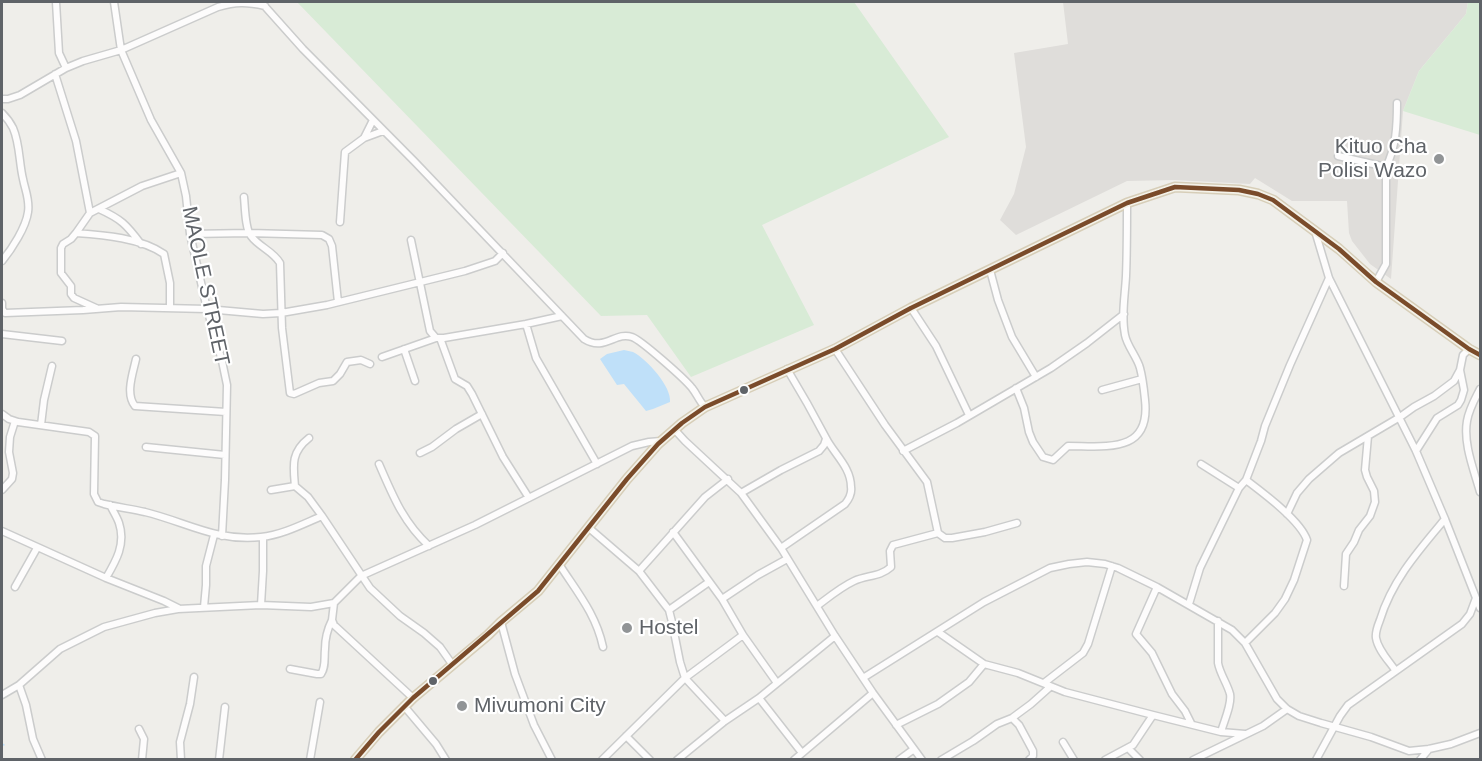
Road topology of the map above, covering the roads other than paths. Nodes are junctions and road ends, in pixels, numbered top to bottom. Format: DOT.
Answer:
graph roads {
  1 [pos="56,2"];
  2 [pos="114,2"];
  3 [pos="263,4"];
  4 [pos="121,50"];
  5 [pos="66,68"];
  6 [pos="55,74"];
  7 [pos="2,99"];
  8 [pos="1397,104"];
  9 [pos="2,113"];
  10 [pos="373,120"];
  11 [pos="384,131"];
  12 [pos="364,138"];
  13 [pos="1338,156"];
  14 [pos="1386,167"];
  15 [pos="181,173"];
  16 [pos="244,196"];
  17 [pos="1127,203"];
  18 [pos="99,209"];
  19 [pos="90,213"];
  20 [pos="340,222"];
  21 [pos="1315,231"];
  22 [pos="76,233"];
  23 [pos="249,233"];
  24 [pos="190,234"];
  25 [pos="411,240"];
  26 [pos="142,244"];
  27 [pos="503,253"];
  28 [pos="2,261"];
  29 [pos="990,270"];
  30 [pos="1329,278"];
  31 [pos="420,282"];
  32 [pos="1376,282"];
  33 [pos="338,302"];
  34 [pos="2,303"];
  35 [pos="170,308"];
  36 [pos="911,308"];
  37 [pos="98,309"];
  38 [pos="207,309"];
  39 [pos="281,313"];
  40 [pos="1124,314"];
  41 [pos="562,316"];
  42 [pos="526,324"];
  43 [pos="2,334"];
  44 [pos="438,338"];
  45 [pos="63,341"];
  46 [pos="404,349"];
  47 [pos="835,349"];
  48 [pos="1468,349"];
  49 [pos="1480,355"];
  50 [pos="382,357"];
  51 [pos="136,359"];
  52 [pos="370,364"];
  53 [pos="52,366"];
  54 [pos="788,369"];
  55 [pos="1460,370"];
  56 [pos="1036,377"];
  57 [pos="1142,379"];
  58 [pos="415,381"];
  59 [pos="1016,388"];
  60 [pos="1480,389"];
  61 [pos="1102,390"];
  62 [pos="705,407"];
  63 [pos="226,412"];
  64 [pos="482,414"];
  65 [pos="2,415"];
  66 [pos="969,416"];
  67 [pos="1400,417"];
  68 [pos="15,421"];
  69 [pos="40,425"];
  70 [pos="674,429"];
  71 [pos="1368,436"];
  72 [pos="309,438"];
  73 [pos="826,438"];
  74 [pos="662,441"];
  75 [pos="146,447"];
  76 [pos="903,451"];
  77 [pos="1416,451"];
  78 [pos="420,453"];
  79 [pos="225,455"];
  80 [pos="379,464"];
  81 [pos="597,464"];
  82 [pos="1201,464"];
  83 [pos="728,479"];
  84 [pos="1246,480"];
  85 [pos="295,486"];
  86 [pos="1239,488"];
  87 [pos="2,490"];
  88 [pos="271,490"];
  89 [pos="741,492"];
  90 [pos="1480,492"];
  91 [pos="529,498"];
  92 [pos="110,505"];
  93 [pos="1287,514"];
  94 [pos="322,516"];
  95 [pos="1445,519"];
  96 [pos="1017,524"];
  97 [pos="589,528"];
  98 [pos="2,531"];
  99 [pos="673,532"];
  100 [pos="938,533"];
  101 [pos="214,535"];
  102 [pos="222,536"];
  103 [pos="263,537"];
  104 [pos="429,546"];
  105 [pos="37,548"];
  106 [pos="781,548"];
  107 [pos="787,559"];
  108 [pos="559,564"];
  109 [pos="1112,566"];
  110 [pos="639,571"];
  111 [pos="361,576"];
  112 [pos="106,579"];
  113 [pos="709,582"];
  114 [pos="1157,586"];
  115 [pos="1344,586"];
  116 [pos="15,587"];
  117 [pos="1476,598"];
  118 [pos="722,599"];
  119 [pos="334,603"];
  120 [pos="1189,604"];
  121 [pos="261,605"];
  122 [pos="817,606"];
  123 [pos="204,607"];
  124 [pos="1480,608"];
  125 [pos="178,609"];
  126 [pos="669,610"];
  127 [pos="332,620"];
  128 [pos="1218,621"];
  129 [pos="501,622"];
  130 [pos="938,632"];
  131 [pos="743,635"];
  132 [pos="835,636"];
  133 [pos="1245,643"];
  134 [pos="603,647"];
  135 [pos="452,664"];
  136 [pos="984,664"];
  137 [pos="290,669"];
  138 [pos="1395,670"];
  139 [pos="194,677"];
  140 [pos="686,678"];
  141 [pos="864,678"];
  142 [pos="777,683"];
  143 [pos="19,685"];
  144 [pos="1047,685"];
  145 [pos="873,693"];
  146 [pos="2,695"];
  147 [pos="413,698"];
  148 [pos="759,698"];
  149 [pos="320,702"];
  150 [pos="404,706"];
  151 [pos="225,707"];
  152 [pos="1287,709"];
  153 [pos="1153,715"];
  154 [pos="1012,718"];
  155 [pos="725,722"];
  156 [pos="1191,723"];
  157 [pos="896,725"];
  158 [pos="1334,727"];
  159 [pos="139,729"];
  160 [pos="1221,732"];
  161 [pos="1245,734"];
  162 [pos="1480,734"];
  163 [pos="626,736"];
  164 [pos="1063,742"];
  165 [pos="1128,748"];
  166 [pos="914,749"];
  167 [pos="1429,749"];
  168 [pos="802,753"];
  169 [pos="42,759"];
  170 [pos="142,759"];
  171 [pos="180,759"];
  172 [pos="219,759"];
  173 [pos="310,759"];
  174 [pos="355,759"];
  175 [pos="446,759"];
  176 [pos="552,759"];
  177 [pos="602,759"];
  178 [pos="650,759"];
  179 [pos="677,759"];
  180 [pos="794,759"];
  181 [pos="899,759"];
  182 [pos="922,759"];
  183 [pos="941,759"];
  184 [pos="1029,759"];
  185 [pos="1074,759"];
  186 [pos="1105,759"];
  187 [pos="1140,759"];
  188 [pos="1193,759"];
  189 [pos="1316,759"];
  190 [pos="1420,759"];
  1 -- 5 [label="street"];
  2 -- 4 [label="street, MAOLE STREET"];
  3 -- 4 [label="street"];
  3 -- 10 [label="street"];
  4 -- 5 [label="street"];
  4 -- 15 [label="street, MAOLE STREET"];
  5 -- 6 [label="street"];
  6 -- 7 [label="street"];
  6 -- 19 [label="street"];
  8 -- 14 [label="street"];
  9 -- 28 [label="street"];
  10 -- 11 [label="street"];
  10 -- 12 [label="street"];
  11 -- 12 [label="street"];
  11 -- 27 [label="street"];
  12 -- 20 [label="street"];
  13 -- 14 [label="street"];
  14 -- 32 [label="street"];
  15 -- 18 [label="street"];
  15 -- 24 [label="street, MAOLE STREET"];
  16 -- 23 [label="street"];
  17 -- 21 [label="main road"];
  17 -- 29 [label="main road"];
  17 -- 40 [label="street"];
  18 -- 19 [label="street"];
  18 -- 26 [label="street"];
  19 -- 22 [label="street"];
  21 -- 30 [label="street"];
  21 -- 32 [label="main road"];
  22 -- 26 [label="street"];
  22 -- 37 [label="street"];
  23 -- 24 [label="street"];
  23 -- 33 [label="street"];
  23 -- 39 [label="street"];
  24 -- 38 [label="street, MAOLE STREET"];
  25 -- 31 [label="street"];
  26 -- 35 [label="street"];
  27 -- 31 [label="street"];
  27 -- 41 [label="street"];
  29 -- 36 [label="main road"];
  29 -- 56 [label="street"];
  30 -- 67 [label="street"];
  30 -- 84 [label="street"];
  31 -- 33 [label="street"];
  31 -- 44 [label="street"];
  32 -- 48 [label="main road"];
  33 -- 39 [label="street"];
  34 -- 37 [label="street"];
  35 -- 37 [label="street"];
  35 -- 38 [label="street"];
  36 -- 47 [label="main road"];
  36 -- 66 [label="street"];
  38 -- 39 [label="street"];
  38 -- 63 [label="street, MAOLE STREET"];
  39 -- 52 [label="street"];
  40 -- 56 [label="street"];
  40 -- 57 [label="street"];
  41 -- 42 [label="street"];
  41 -- 62 [label="street"];
  42 -- 44 [label="street"];
  42 -- 81 [label="street"];
  43 -- 45 [label="street"];
  44 -- 46 [label="street"];
  44 -- 64 [label="street"];
  46 -- 50 [label="street"];
  46 -- 58 [label="street"];
  47 -- 54 [label="main road"];
  47 -- 76 [label="street"];
  48 -- 49 [label="main road"];
  48 -- 55 [label="street"];
  51 -- 63 [label="street"];
  53 -- 69 [label="street"];
  54 -- 62 [label="main road"];
  54 -- 73 [label="street"];
  55 -- 67 [label="street"];
  55 -- 77 [label="street"];
  56 -- 59 [label="street"];
  57 -- 59 [label="street"];
  57 -- 61 [label="street"];
  59 -- 66 [label="street"];
  60 -- 90 [label="street"];
  62 -- 70 [label="main road"];
  63 -- 79 [label="street, MAOLE STREET"];
  64 -- 78 [label="street"];
  64 -- 91 [label="street"];
  65 -- 68 [label="street"];
  66 -- 76 [label="street"];
  67 -- 71 [label="street"];
  67 -- 77 [label="street"];
  68 -- 69 [label="street"];
  68 -- 87 [label="street"];
  69 -- 92 [label="street"];
  70 -- 74 [label="main road"];
  70 -- 83 [label="street"];
  71 -- 93 [label="street"];
  71 -- 115 [label="street"];
  72 -- 85 [label="street"];
  73 -- 89 [label="street"];
  73 -- 106 [label="street"];
  74 -- 81 [label="street"];
  74 -- 97 [label="main road"];
  75 -- 79 [label="street"];
  76 -- 100 [label="street"];
  77 -- 95 [label="street"];
  79 -- 102 [label="street, MAOLE STREET"];
  80 -- 104 [label="street"];
  81 -- 91 [label="street"];
  82 -- 86 [label="street"];
  83 -- 89 [label="street"];
  83 -- 99 [label="street"];
  84 -- 86 [label="street"];
  84 -- 93 [label="street"];
  85 -- 88 [label="street"];
  85 -- 94 [label="street"];
  86 -- 120 [label="street"];
  89 -- 106 [label="street"];
  91 -- 104 [label="street"];
  92 -- 101 [label="street"];
  92 -- 112 [label="street"];
  93 -- 133 [label="street"];
  94 -- 103 [label="street"];
  94 -- 111 [label="street"];
  95 -- 117 [label="street"];
  95 -- 138 [label="street"];
  96 -- 100 [label="street"];
  97 -- 108 [label="main road"];
  97 -- 110 [label="street"];
  98 -- 105 [label="street"];
  99 -- 110 [label="street"];
  99 -- 113 [label="street"];
  100 -- 122 [label="street"];
  101 -- 102 [label="street"];
  101 -- 123 [label="street"];
  102 -- 103 [label="street"];
  103 -- 121 [label="street"];
  104 -- 111 [label="street"];
  105 -- 112 [label="street"];
  105 -- 116 [label="street"];
  106 -- 107 [label="street"];
  107 -- 118 [label="street"];
  107 -- 122 [label="street"];
  108 -- 129 [label="main road"];
  108 -- 134 [label="street"];
  109 -- 114 [label="street"];
  109 -- 130 [label="street"];
  109 -- 144 [label="street"];
  110 -- 126 [label="street"];
  111 -- 119 [label="street"];
  111 -- 135 [label="street"];
  112 -- 125 [label="street"];
  113 -- 118 [label="street"];
  113 -- 126 [label="street"];
  114 -- 120 [label="street"];
  114 -- 156 [label="street"];
  117 -- 124 [label="street"];
  117 -- 138 [label="street"];
  118 -- 131 [label="street"];
  119 -- 121 [label="street"];
  119 -- 127 [label="street"];
  120 -- 128 [label="street"];
  121 -- 123 [label="street"];
  122 -- 132 [label="street"];
  123 -- 125 [label="street"];
  125 -- 143 [label="street"];
  126 -- 140 [label="street"];
  127 -- 137 [label="street"];
  127 -- 147 [label="street"];
  128 -- 133 [label="street"];
  128 -- 160 [label="street"];
  129 -- 135 [label="main road"];
  129 -- 176 [label="street"];
  130 -- 136 [label="street"];
  130 -- 141 [label="street"];
  131 -- 140 [label="street"];
  131 -- 142 [label="street"];
  132 -- 141 [label="street"];
  132 -- 142 [label="street"];
  133 -- 152 [label="street"];
  135 -- 147 [label="main road"];
  136 -- 144 [label="street"];
  136 -- 157 [label="street"];
  138 -- 158 [label="street"];
  139 -- 171 [label="street"];
  140 -- 155 [label="street"];
  140 -- 163 [label="street"];
  141 -- 145 [label="street"];
  142 -- 148 [label="street"];
  143 -- 146 [label="street"];
  143 -- 169 [label="street"];
  144 -- 153 [label="street"];
  144 -- 154 [label="street"];
  145 -- 157 [label="street"];
  145 -- 168 [label="street"];
  147 -- 150 [label="main road"];
  148 -- 155 [label="street"];
  148 -- 168 [label="street"];
  149 -- 173 [label="street"];
  150 -- 174 [label="main road"];
  150 -- 175 [label="street"];
  151 -- 172 [label="street"];
  152 -- 158 [label="street"];
  152 -- 161 [label="street"];
  153 -- 156 [label="street"];
  153 -- 165 [label="street"];
  154 -- 183 [label="street"];
  154 -- 184 [label="street"];
  155 -- 179 [label="street"];
  156 -- 160 [label="street"];
  157 -- 166 [label="street"];
  158 -- 167 [label="street"];
  158 -- 189 [label="street"];
  159 -- 170 [label="street"];
  160 -- 161 [label="street"];
  161 -- 188 [label="street"];
  162 -- 167 [label="street"];
  163 -- 177 [label="street"];
  163 -- 178 [label="street"];
  164 -- 185 [label="street"];
  165 -- 186 [label="street"];
  165 -- 187 [label="street"];
  166 -- 181 [label="street"];
  166 -- 182 [label="street"];
  167 -- 190 [label="street"];
  168 -- 180 [label="street"];
}
